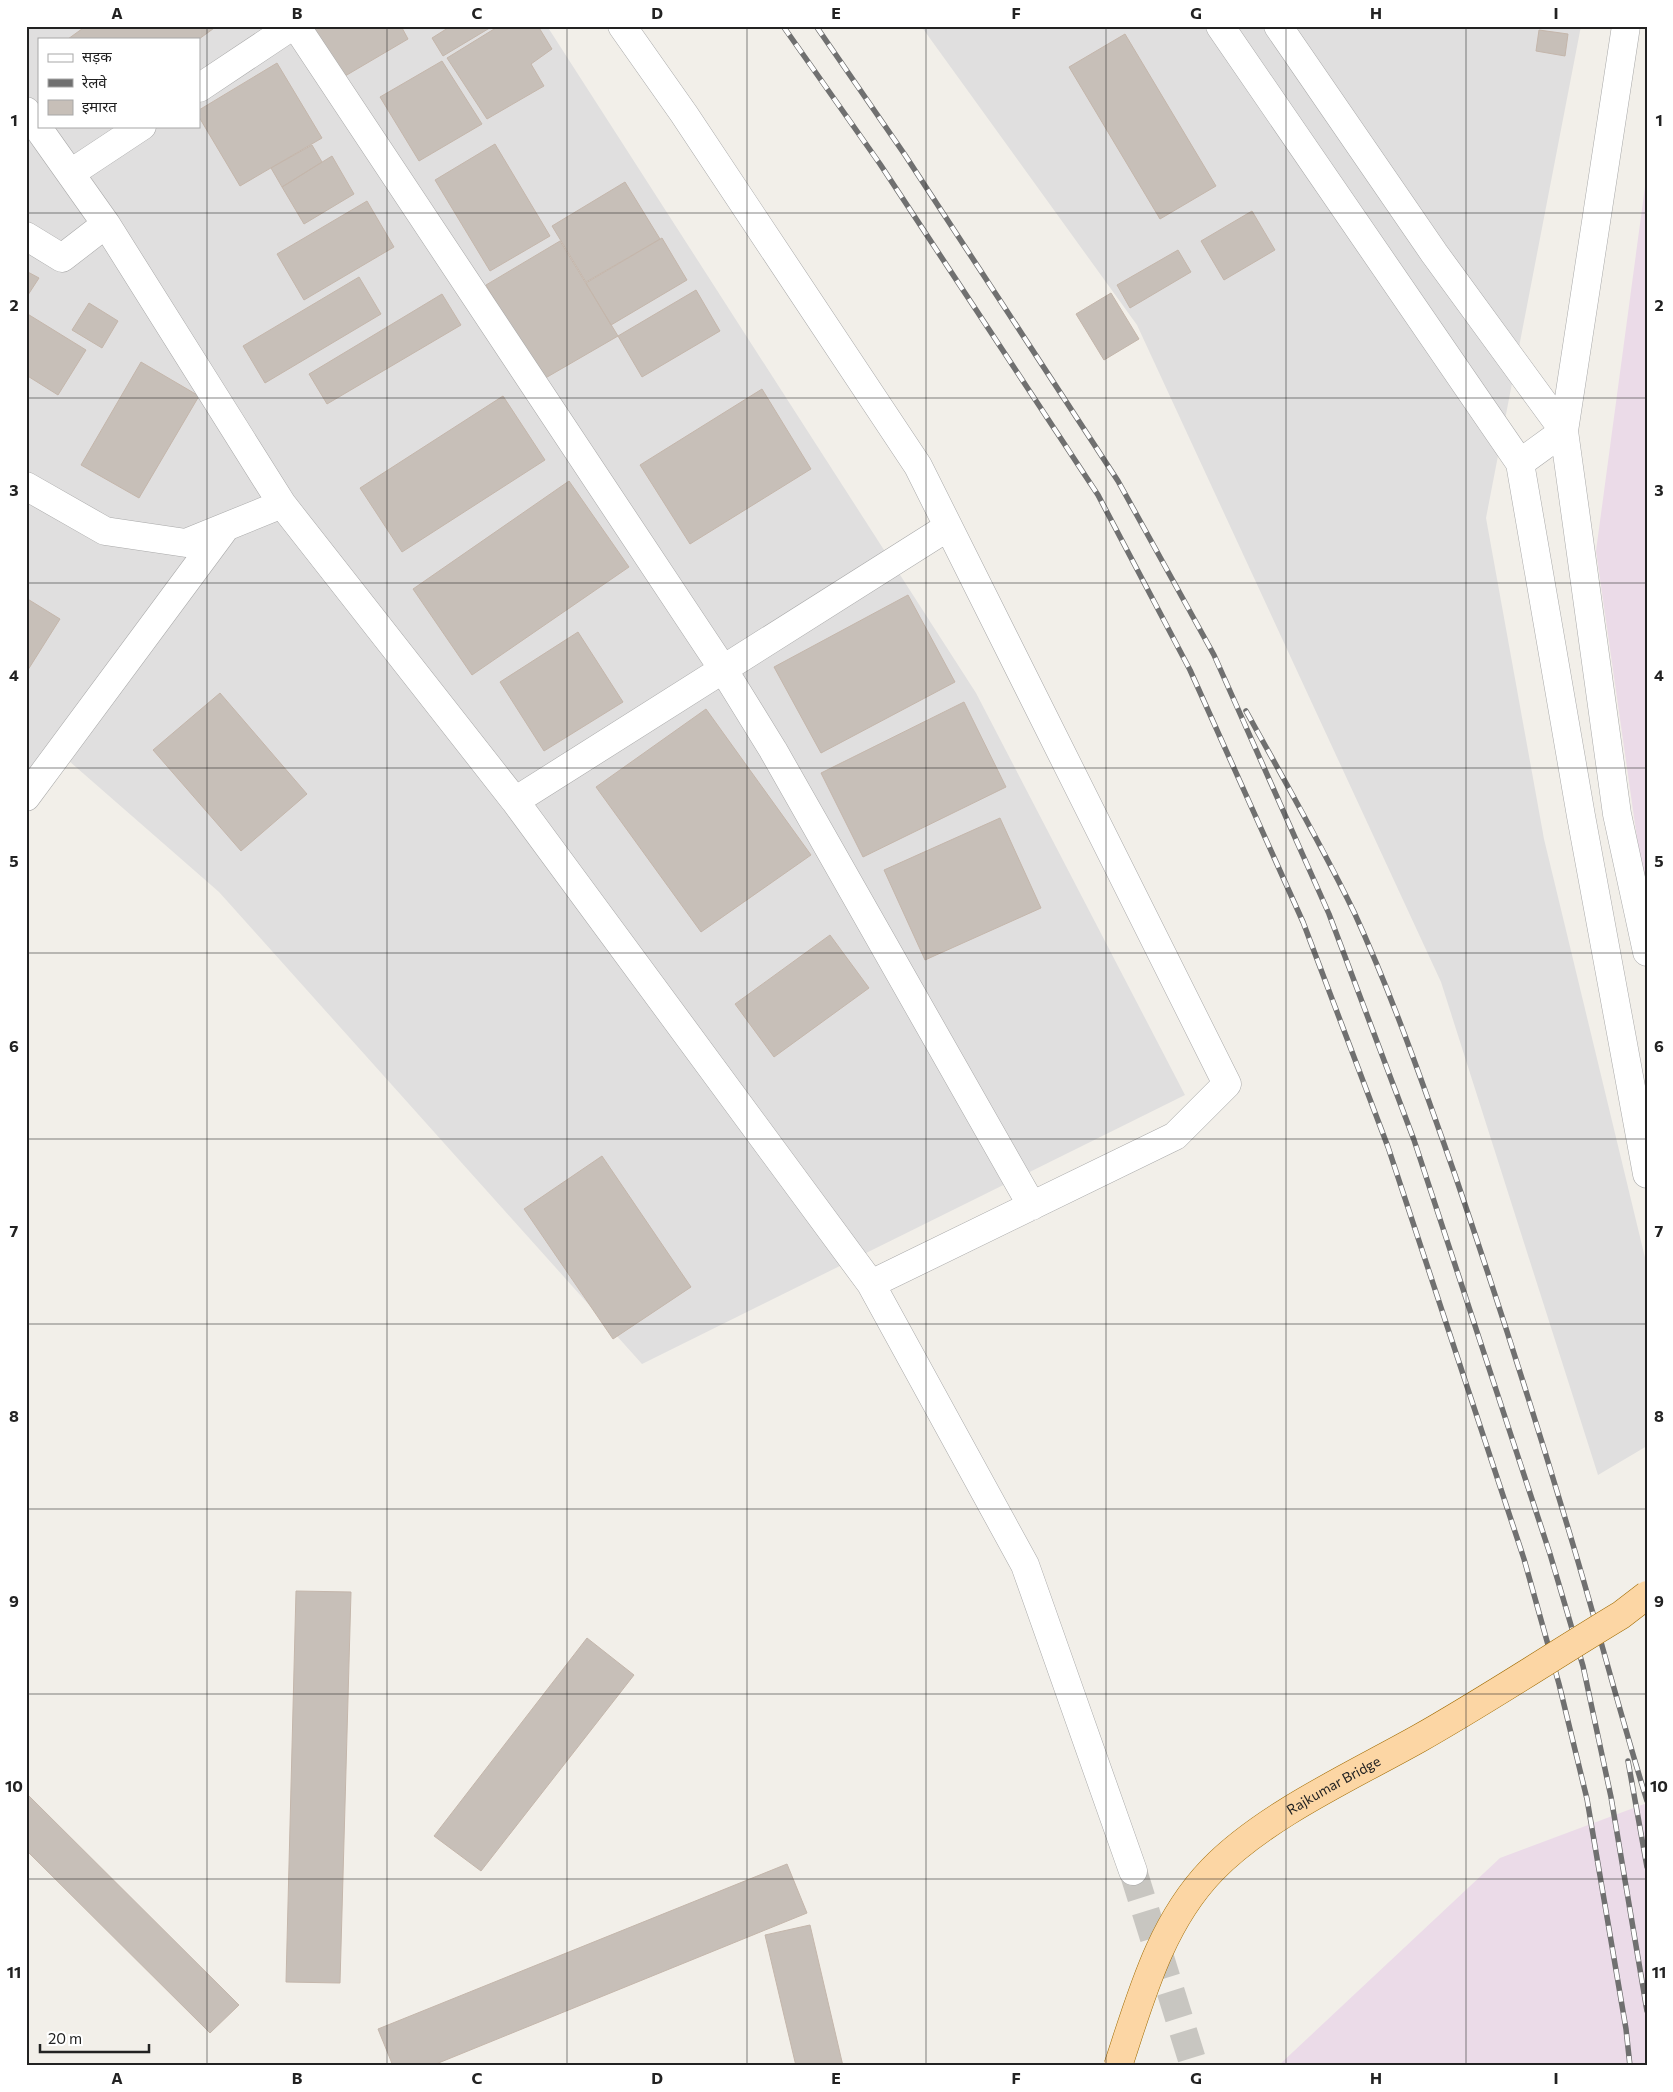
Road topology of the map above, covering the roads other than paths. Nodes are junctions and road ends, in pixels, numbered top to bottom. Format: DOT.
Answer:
graph roads {
  1 [pos="292,26"];
  2 [pos="296,26"];
  3 [pos="622,26"];
  4 [pos="1220,26"];
  5 [pos="1278,26"];
  6 [pos="1626,26"];
  7 [pos="200,87"];
  8 [pos="26,110"];
  9 [pos="38,127"];
  10 [pos="39,128"];
  11 [pos="139,128"];
  12 [pos="71,173"];
  13 [pos="106,224"];
  14 [pos="26,236"];
  15 [pos="1564,431"];
  16 [pos="1520,463"];
  17 [pos="26,486"];
  18 [pos="282,504"];
  19 [pos="226,527"];
  20 [pos="948,527"];
  21 [pos="723,669"];
  22 [pos="26,797"];
  23 [pos="515,800"];
  24 [pos="1647,952"];
  25 [pos="1647,1174"];
  26 [pos="1032,1206"];
  27 [pos="872,1284"];
  28 [pos="1647,1595"];
  29 [pos="1133,1871"];
  30 [pos="1118,2066"];
  1 -- 7 [label="street"];
  2 -- 21 [label="street"];
  3 -- 20 [label="street"];
  4 -- 16 [label="street"];
  5 -- 15 [label="street"];
  6 -- 15 [label="street"];
  8 -- 9 [label="street"];
  10 -- 12 [label="street"];
  11 -- 12 [label="street"];
  12 -- 13 [label="street"];
  13 -- 14 [label="street"];
  13 -- 18 [label="street"];
  15 -- 16 [label="street"];
  15 -- 24 [label="street"];
  16 -- 25 [label="street"];
  17 -- 19 [label="street"];
  18 -- 19 [label="street"];
  18 -- 23 [label="street"];
  19 -- 22 [label="street"];
  20 -- 21 [label="street"];
  20 -- 26 [label="street"];
  21 -- 23 [label="street"];
  21 -- 26 [label="street"];
  23 -- 27 [label="street"];
  26 -- 27 [label="street"];
  27 -- 29 [label="street"];
  28 -- 30 [label="main road, Rajkumar Bridge, bridge"];
}
